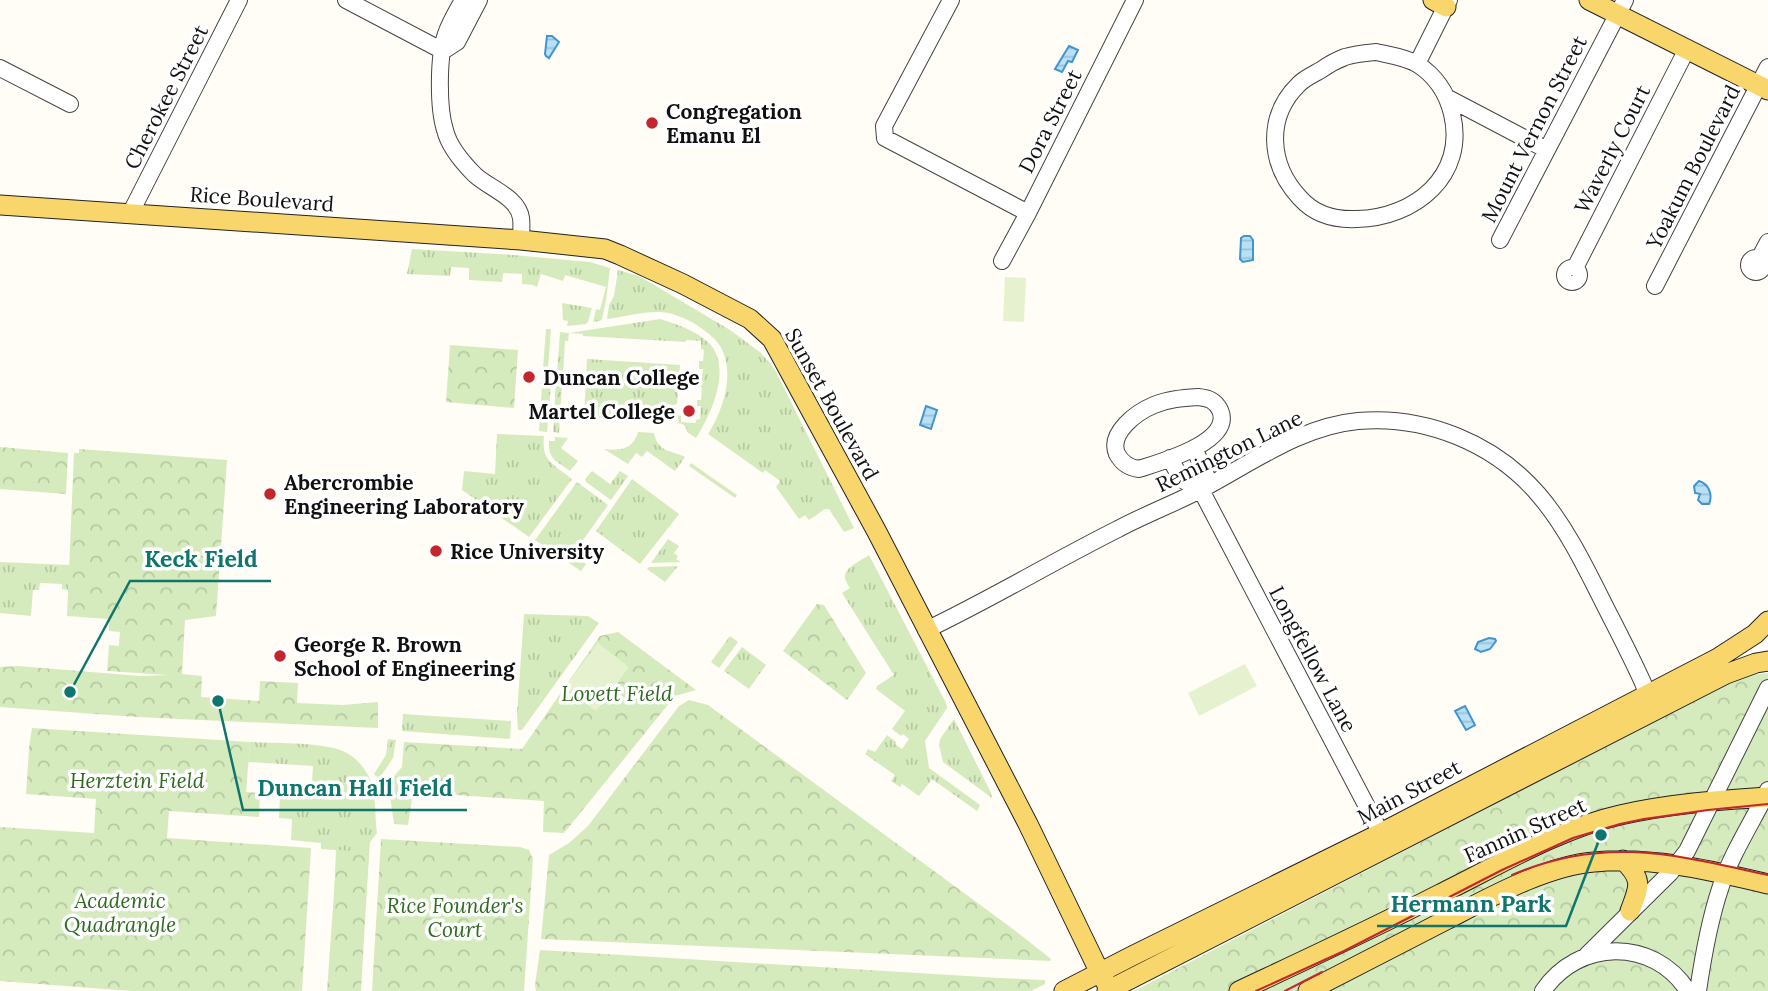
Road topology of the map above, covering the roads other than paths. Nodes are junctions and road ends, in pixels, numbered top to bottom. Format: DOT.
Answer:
graph roads {
  1 [pos="239,0"];
  2 [pos="346,0"];
  3 [pos="463,0"];
  4 [pos="479,0"];
  5 [pos="951,0"];
  6 [pos="1135,0"];
  7 [pos="1589,0"];
  8 [pos="1443,2"];
  9 [pos="1621,7"];
  10 [pos="1687,49"];
  11 [pos="443,51"];
  12 [pos="1417,64"];
  13 [pos="1768,67"];
  14 [pos="0,68"];
  15 [pos="1763,88"];
  16 [pos="1448,98"];
  17 [pos="70,104"];
  18 [pos="1547,150"];
  19 [pos="0,205"];
  20 [pos="130,214"];
  21 [pos="1028,214"];
  22 [pos="521,240"];
  23 [pos="1500,240"];
  24 [pos="1768,242"];
  25 [pos="1759,259"];
  26 [pos="1002,261"];
  27 [pos="1575,268"];
  28 [pos="1655,286"];
  29 [pos="1194,448"];
  30 [pos="1170,458"];
  31 [pos="1201,490"];
  32 [pos="1768,621"];
  33 [pos="926,630"];
  34 [pos="1768,661"];
  35 [pos="1768,688"];
  36 [pos="1647,694"];
  37 [pos="1767,795"];
  38 [pos="1712,802"];
  39 [pos="1384,840"];
  40 [pos="1623,860"];
  41 [pos="1676,866"];
  42 [pos="1726,874"];
  43 [pos="1768,884"];
  44 [pos="1630,911"];
  45 [pos="1587,955"];
  46 [pos="1107,986"];
  47 [pos="1064,991"];
  48 [pos="1239,991"];
  49 [pos="1308,991"];
  50 [pos="1543,991"];
  51 [pos="1688,991"];
  52 [pos="1698,991"];
  1 -- 20 [label="street, Cherokee Street"];
  2 -- 11 [label="street"];
  3 -- 11 [label="street"];
  4 -- 11 [label="street"];
  5 -- 21 [label="street"];
  6 -- 21 [label="street, Dora Street"];
  7 -- 9 [label="main road"];
  8 -- 12 [label="street"];
  9 -- 10 [label="main road"];
  9 -- 18 [label="street, Mount Vernon Street"];
  10 -- 15 [label="main road"];
  10 -- 27 [label="street, Waverly Court"];
  11 -- 22 [label="street"];
  12 -- 16 [label="street"];
  12 -- 16 [label="street"];
  13 -- 15 [label="street, Yoakum Boulevard"];
  14 -- 17 [label="street"];
  15 -- 28 [label="street, Yoakum Boulevard"];
  16 -- 18 [label="street"];
  18 -- 23 [label="street, Mount Vernon Street"];
  19 -- 20 [label="main road, Rice Boulevard"];
  20 -- 22 [label="main road, Rice Boulevard"];
  21 -- 26 [label="street, Dora Street"];
  22 -- 33 [label="main road, Sunset Boulevard"];
  24 -- 25 [label="street"];
  29 -- 30 [label="street"];
  29 -- 30 [label="street"];
  29 -- 31 [label="street"];
  30 -- 31 [label="street"];
  31 -- 33 [label="street, Remington Lane"];
  31 -- 36 [label="street, Remington Lane"];
  31 -- 39 [label="street, Longfellow Lane"];
  32 -- 36 [label="main road, Main Street"];
  33 -- 46 [label="main road, Sunset Boulevard"];
  34 -- 39 [label="main road, Main Street"];
  35 -- 38 [label="street"];
  36 -- 39 [label="main road, Main Street"];
  37 -- 38 [label="main road, Fannin Street"];
  37 -- 42 [label="street"];
  38 -- 41 [label="street"];
  38 -- 48 [label="main road, Fannin Street"];
  39 -- 46 [label="main road, Main Street"];
  40 -- 41 [label="main road"];
  40 -- 44 [label="main road"];
  40 -- 49 [label="main road"];
  41 -- 42 [label="main road"];
  41 -- 44 [label="street"];
  42 -- 43 [label="main road"];
  42 -- 52 [label="street"];
  44 -- 45 [label="street"];
  45 -- 50 [label="street"];
  45 -- 51 [label="street"];
  46 -- 47 [label="main road, Main Street"];
}
